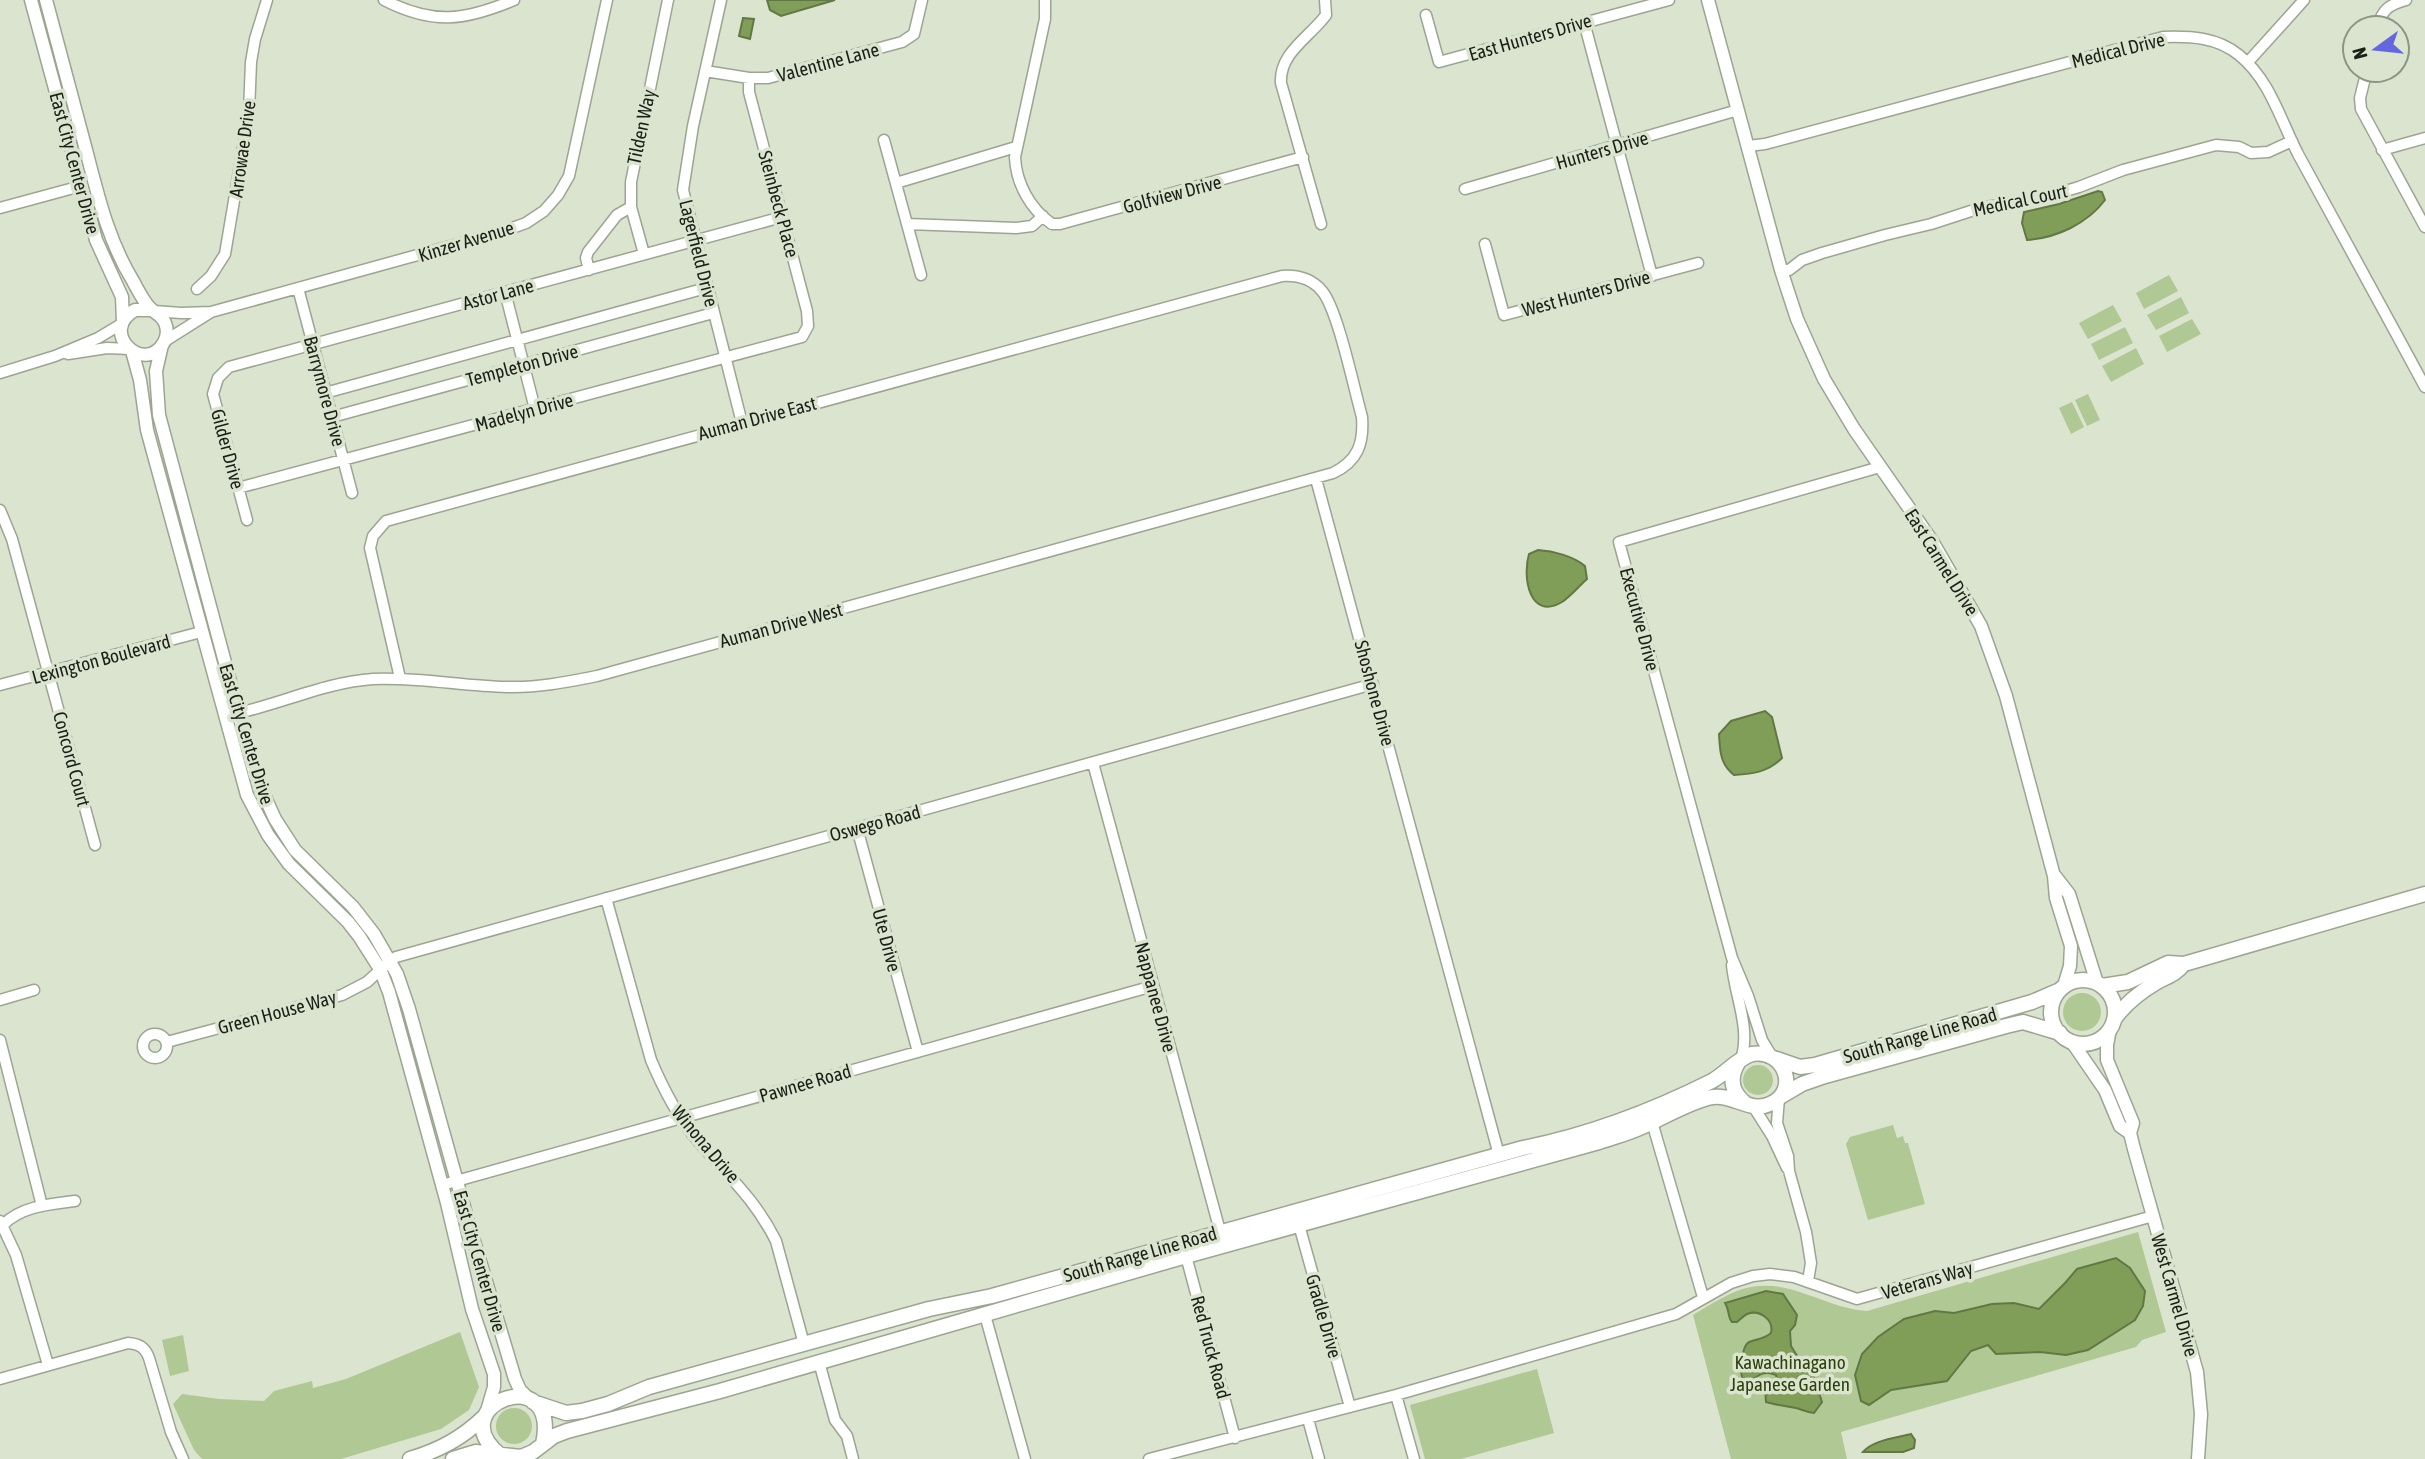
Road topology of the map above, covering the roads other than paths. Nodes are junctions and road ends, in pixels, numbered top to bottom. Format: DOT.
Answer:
graph roads {
  1 [pos="31,0"];
  2 [pos="46,0"];
  3 [pos="267,0"];
  4 [pos="384,0"];
  5 [pos="514,0"];
  6 [pos="607,0"];
  7 [pos="668,0"];
  8 [pos="721,0"];
  9 [pos="922,0"];
  10 [pos="1045,0"];
  11 [pos="1325,0"];
  12 [pos="1669,0"];
  13 [pos="1708,0"];
  14 [pos="2304,0"];
  15 [pos="2406,0"];
  16 [pos="2382,14"];
  17 [pos="1426,15"];
  18 [pos="1584,22"];
  19 [pos="2248,62"];
  20 [pos="705,71"];
  21 [pos="749,78"];
  22 [pos="2364,84"];
  23 [pos="1738,110"];
  24 [pos="2425,138"];
  25 [pos="884,140"];
  26 [pos="2292,141"];
  27 [pos="1618,146"];
  28 [pos="1748,146"];
  29 [pos="1016,147"];
  30 [pos="2382,150"];
  31 [pos="1303,157"];
  32 [pos="895,183"];
  33 [pos="81,186"];
  34 [pos="1465,189"];
  35 [pos="631,207"];
  36 [pos="0,208"];
  37 [pos="1043,216"];
  38 [pos="782,217"];
  39 [pos="907,224"];
  40 [pos="1321,224"];
  41 [pos="2425,227"];
  42 [pos="695,240"];
  43 [pos="1485,244"];
  44 [pos="644,254"];
  45 [pos="1698,263"];
  46 [pos="589,270"];
  47 [pos="1785,270"];
  48 [pos="921,275"];
  49 [pos="1652,276"];
  50 [pos="298,288"];
  51 [pos="706,288"];
  52 [pos="197,289"];
  53 [pos="505,292"];
  54 [pos="153,311"];
  55 [pos="211,312"];
  56 [pos="713,313"];
  57 [pos="123,322"];
  58 [pos="807,330"];
  59 [pos="517,341"];
  60 [pos="164,343"];
  61 [pos="313,344"];
  62 [pos="131,350"];
  63 [pos="55,356"];
  64 [pos="726,359"];
  65 [pos="524,364"];
  66 [pos="0,373"];
  67 [pos="218,378"];
  68 [pos="2425,387"];
  69 [pos="326,393"];
  70 [pos="536,409"];
  71 [pos="332,417"];
  72 [pos="742,422"];
  73 [pos="343,460"];
  74 [pos="1880,467"];
  75 [pos="1316,479"];
  76 [pos="238,488"];
  77 [pos="352,493"];
  78 [pos="0,510"];
  79 [pos="247,520"];
  80 [pos="201,632"];
  81 [pos="49,672"];
  82 [pos="400,678"];
  83 [pos="1373,684"];
  84 [pos="0,685"];
  85 [pos="238,713"];
  86 [pos="1093,763"];
  87 [pos="857,828"];
  88 [pos="95,845"];
  89 [pos="2054,876"];
  90 [pos="2425,894"];
  91 [pos="606,898"];
  92 [pos="1732,958"];
  93 [pos="391,960"];
  94 [pos="2184,964"];
  95 [pos="380,969"];
  96 [pos="2099,985"];
  97 [pos="1153,986"];
  98 [pos="2062,988"];
  99 [pos="34,990"];
  100 [pos="0,1000"];
  101 [pos="2113,1023"];
  102 [pos="2066,1038"];
  103 [pos="0,1040"];
  104 [pos="167,1042"];
  105 [pos="918,1052"];
  106 [pos="1774,1057"];
  107 [pos="1740,1061"];
  108 [pos="1779,1098"];
  109 [pos="1750,1105"];
  110 [pos="681,1118"];
  111 [pos="1652,1122"];
  112 [pos="2130,1133"];
  113 [pos="1499,1155"];
  114 [pos="1789,1171"];
  115 [pos="457,1181"];
  116 [pos="442,1185"];
  117 [pos="75,1201"];
  118 [pos="42,1206"];
  119 [pos="2153,1216"];
  120 [pos="2,1223"];
  121 [pos="1299,1225"];
  122 [pos="1220,1231"];
  123 [pos="1186,1256"];
  124 [pos="1808,1282"];
  125 [pos="1703,1297"];
  126 [pos="985,1315"];
  127 [pos="804,1344"];
  128 [pos="819,1362"];
  129 [pos="48,1365"];
  130 [pos="0,1379"];
  131 [pos="1396,1395"];
  132 [pos="531,1401"];
  133 [pos="1350,1407"];
  134 [pos="485,1414"];
  135 [pos="1308,1419"];
  136 [pos="1235,1438"];
  137 [pos="542,1449"];
  138 [pos="183,1456"];
  139 [pos="502,1456"];
  140 [pos="410,1459"];
  141 [pos="453,1459"];
  142 [pos="853,1459"];
  143 [pos="1025,1459"];
  144 [pos="1149,1459"];
  145 [pos="1319,1459"];
  146 [pos="1413,1459"];
  147 [pos="2198,1459"];
  1 -- 33 [label="street, East City Center Drive"];
  2 -- 54 [label="street, East City Center Drive"];
  3 -- 52 [label="street, Arrowae Drive"];
  4 -- 5 [label="street"];
  6 -- 50 [label="street, Kinzer Avenue"];
  7 -- 35 [label="street, Tilden Way"];
  8 -- 20 [label="street, Lagerfield Drive"];
  9 -- 21 [label="street, Valentine Lane"];
  10 -- 29 [label="street"];
  11 -- 31 [label="street"];
  12 -- 18 [label="street, East Hunters Drive"];
  13 -- 23 [label="street, East Carmel Drive"];
  14 -- 19 [label="street"];
  15 -- 16 [label="street"];
  17 -- 18 [label="street, East Hunters Drive"];
  18 -- 27 [label="street"];
  19 -- 26 [label="street, Medical Drive"];
  19 -- 28 [label="street, Medical Drive"];
  20 -- 21 [label="street, Valentine Lane"];
  20 -- 42 [label="street, Lagerfield Drive"];
  21 -- 38 [label="street, Steinbeck Place"];
  22 -- 30 [label="street"];
  23 -- 27 [label="street, Hunters Drive"];
  23 -- 28 [label="street, East Carmel Drive"];
  24 -- 30 [label="street"];
  25 -- 32 [label="street"];
  26 -- 47 [label="street, Medical Court"];
  26 -- 68 [label="street, Medical Drive"];
  27 -- 34 [label="street, Hunters Drive"];
  27 -- 49 [label="street"];
  28 -- 47 [label="street, East Carmel Drive"];
  29 -- 32 [label="street"];
  29 -- 37 [label="street"];
  30 -- 41 [label="street"];
  31 -- 37 [label="street, Golfview Drive"];
  31 -- 40 [label="street"];
  32 -- 39 [label="street"];
  33 -- 36 [label="street"];
  33 -- 57 [label="street, East City Center Drive"];
  35 -- 44 [label="street, Tilden Way"];
  35 -- 46 [label="street"];
  37 -- 39 [label="street, Golfview Drive"];
  38 -- 42 [label="street, Astor Lane"];
  38 -- 58 [label="street, Steinbeck Place"];
  39 -- 48 [label="street"];
  42 -- 44 [label="street, Astor Lane"];
  42 -- 51 [label="street, Lagerfield Drive"];
  43 -- 49 [label="street, West Hunters Drive"];
  44 -- 46 [label="street, Astor Lane"];
  45 -- 49 [label="street, West Hunters Drive"];
  46 -- 53 [label="street, Astor Lane"];
  47 -- 74 [label="street, East Carmel Drive"];
  50 -- 55 [label="street, Kinzer Avenue"];
  50 -- 61 [label="street, Barrymore Drive"];
  51 -- 56 [label="street, Lagerfield Drive"];
  51 -- 59 [label="street, Templeton Drive"];
  53 -- 59 [label="street"];
  53 -- 61 [label="street, Astor Lane"];
  54 -- 55 [label="street, Kinzer Avenue"];
  54 -- 57 [label="street"];
  54 -- 60 [label="street"];
  55 -- 60 [label="street, Kinzer Avenue"];
  56 -- 64 [label="street, Lagerfield Drive"];
  56 -- 65 [label="street, Templeton Drive"];
  57 -- 62 [label="street"];
  57 -- 63 [label="street"];
  58 -- 64 [label="street, Madelyn Drive"];
  59 -- 65 [label="street"];
  59 -- 69 [label="street, Templeton Drive"];
  60 -- 62 [label="street"];
  60 -- 85 [label="street, East City Center Drive"];
  61 -- 67 [label="street, Astor Lane"];
  61 -- 69 [label="street, Barrymore Drive"];
  62 -- 63 [label="street"];
  62 -- 80 [label="street, East City Center Drive"];
  63 -- 66 [label="street"];
  64 -- 70 [label="street, Madelyn Drive"];
  64 -- 72 [label="street, Lagerfield Drive"];
  65 -- 70 [label="street"];
  65 -- 71 [label="street, Templeton Drive"];
  67 -- 76 [label="street, Gilder Drive"];
  69 -- 71 [label="street, Barrymore Drive"];
  70 -- 73 [label="street, Madelyn Drive"];
  71 -- 73 [label="street, Barrymore Drive"];
  72 -- 75 [label="street, Auman Drive East"];
  72 -- 82 [label="street, Auman Drive East"];
  73 -- 76 [label="street, Madelyn Drive"];
  73 -- 77 [label="street, Barrymore Drive"];
  74 -- 89 [label="street, East Carmel Drive"];
  74 -- 92 [label="street, Executive Drive"];
  75 -- 82 [label="street, Auman Drive West"];
  75 -- 83 [label="street, Shoshone Drive"];
  76 -- 79 [label="street, Gilder Drive"];
  78 -- 81 [label="street, Concord Court"];
  80 -- 81 [label="street, Lexington Boulevard"];
  80 -- 95 [label="street, East City Center Drive"];
  81 -- 84 [label="street, Lexington Boulevard"];
  81 -- 88 [label="street, Concord Court"];
  82 -- 85 [label="street, Auman Drive West"];
  83 -- 86 [label="street, Oswego Road"];
  83 -- 113 [label="street, Shoshone Drive"];
  85 -- 93 [label="street, East City Center Drive"];
  86 -- 87 [label="street, Oswego Road"];
  86 -- 97 [label="street, Nappanee Drive"];
  87 -- 91 [label="street, Oswego Road"];
  87 -- 105 [label="street, Ute Drive"];
  89 -- 96 [label="street, East Carmel Drive"];
  89 -- 98 [label="street, East Carmel Drive"];
  90 -- 94 [label="main road"];
  91 -- 93 [label="street, Oswego Road"];
  91 -- 110 [label="street, Winona Drive"];
  92 -- 106 [label="street, Executive Drive"];
  92 -- 107 [label="street, Executive Drive"];
  93 -- 95 [label="street, Oswego Road"];
  93 -- 115 [label="street, East City Center Drive"];
  94 -- 96 [label="main road"];
  94 -- 101 [label="main road"];
  95 -- 104 [label="street, Green House Way"];
  95 -- 116 [label="street, East City Center Drive"];
  96 -- 98 [label="main road"];
  96 -- 101 [label="main road"];
  97 -- 105 [label="street, Pawnee Road"];
  97 -- 122 [label="street, Nappanee Drive"];
  98 -- 102 [label="main road"];
  98 -- 106 [label="main road, South Range Line Road"];
  99 -- 100 [label="street"];
  101 -- 102 [label="main road"];
  101 -- 112 [label="street, West Carmel Drive"];
  102 -- 108 [label="main road, South Range Line Road"];
  102 -- 112 [label="street, West Carmel Drive"];
  103 -- 118 [label="street"];
  105 -- 110 [label="street, Pawnee Road"];
  106 -- 107 [label="main road"];
  106 -- 108 [label="main road"];
  107 -- 109 [label="main road"];
  107 -- 113 [label="main road, South Range Line Road"];
  108 -- 109 [label="main road"];
  108 -- 114 [label="street"];
  109 -- 111 [label="main road, South Range Line Road"];
  109 -- 114 [label="street"];
  110 -- 115 [label="street, Pawnee Road"];
  110 -- 127 [label="street, Winona Drive"];
  111 -- 121 [label="main road, South Range Line Road"];
  111 -- 125 [label="street"];
  112 -- 119 [label="street, West Carmel Drive"];
  113 -- 122 [label="main road, South Range Line Road"];
  114 -- 124 [label="street"];
  115 -- 116 [label="street, Pawnee Road"];
  115 -- 132 [label="street, East City Center Drive"];
  116 -- 134 [label="street, East City Center Drive"];
  117 -- 118 [label="street"];
  118 -- 120 [label="street"];
  119 -- 124 [label="street, Veterans Way"];
  119 -- 147 [label="street, West Carmel Drive"];
  120 -- 129 [label="street"];
  121 -- 123 [label="main road, South Range Line Road"];
  121 -- 133 [label="street, Gradle Drive"];
  122 -- 127 [label="main road, South Range Line Road"];
  123 -- 126 [label="main road, South Range Line Road"];
  123 -- 136 [label="street, Red Truck Road"];
  124 -- 125 [label="street, Veterans Way"];
  125 -- 131 [label="street, Veterans Way"];
  126 -- 128 [label="main road, South Range Line Road"];
  126 -- 143 [label="street"];
  127 -- 132 [label="main road, South Range Line Road"];
  128 -- 137 [label="main road, South Range Line Road"];
  128 -- 142 [label="street"];
  129 -- 130 [label="street"];
  129 -- 138 [label="street"];
  131 -- 133 [label="street, Veterans Way"];
  131 -- 146 [label="street"];
  132 -- 134 [label="main road"];
  132 -- 137 [label="main road"];
  133 -- 135 [label="street, Veterans Way"];
  134 -- 139 [label="main road"];
  134 -- 140 [label="main road"];
  135 -- 136 [label="street"];
  135 -- 145 [label="street"];
  136 -- 144 [label="street"];
  137 -- 139 [label="main road"];
  139 -- 141 [label="main road"];
}
